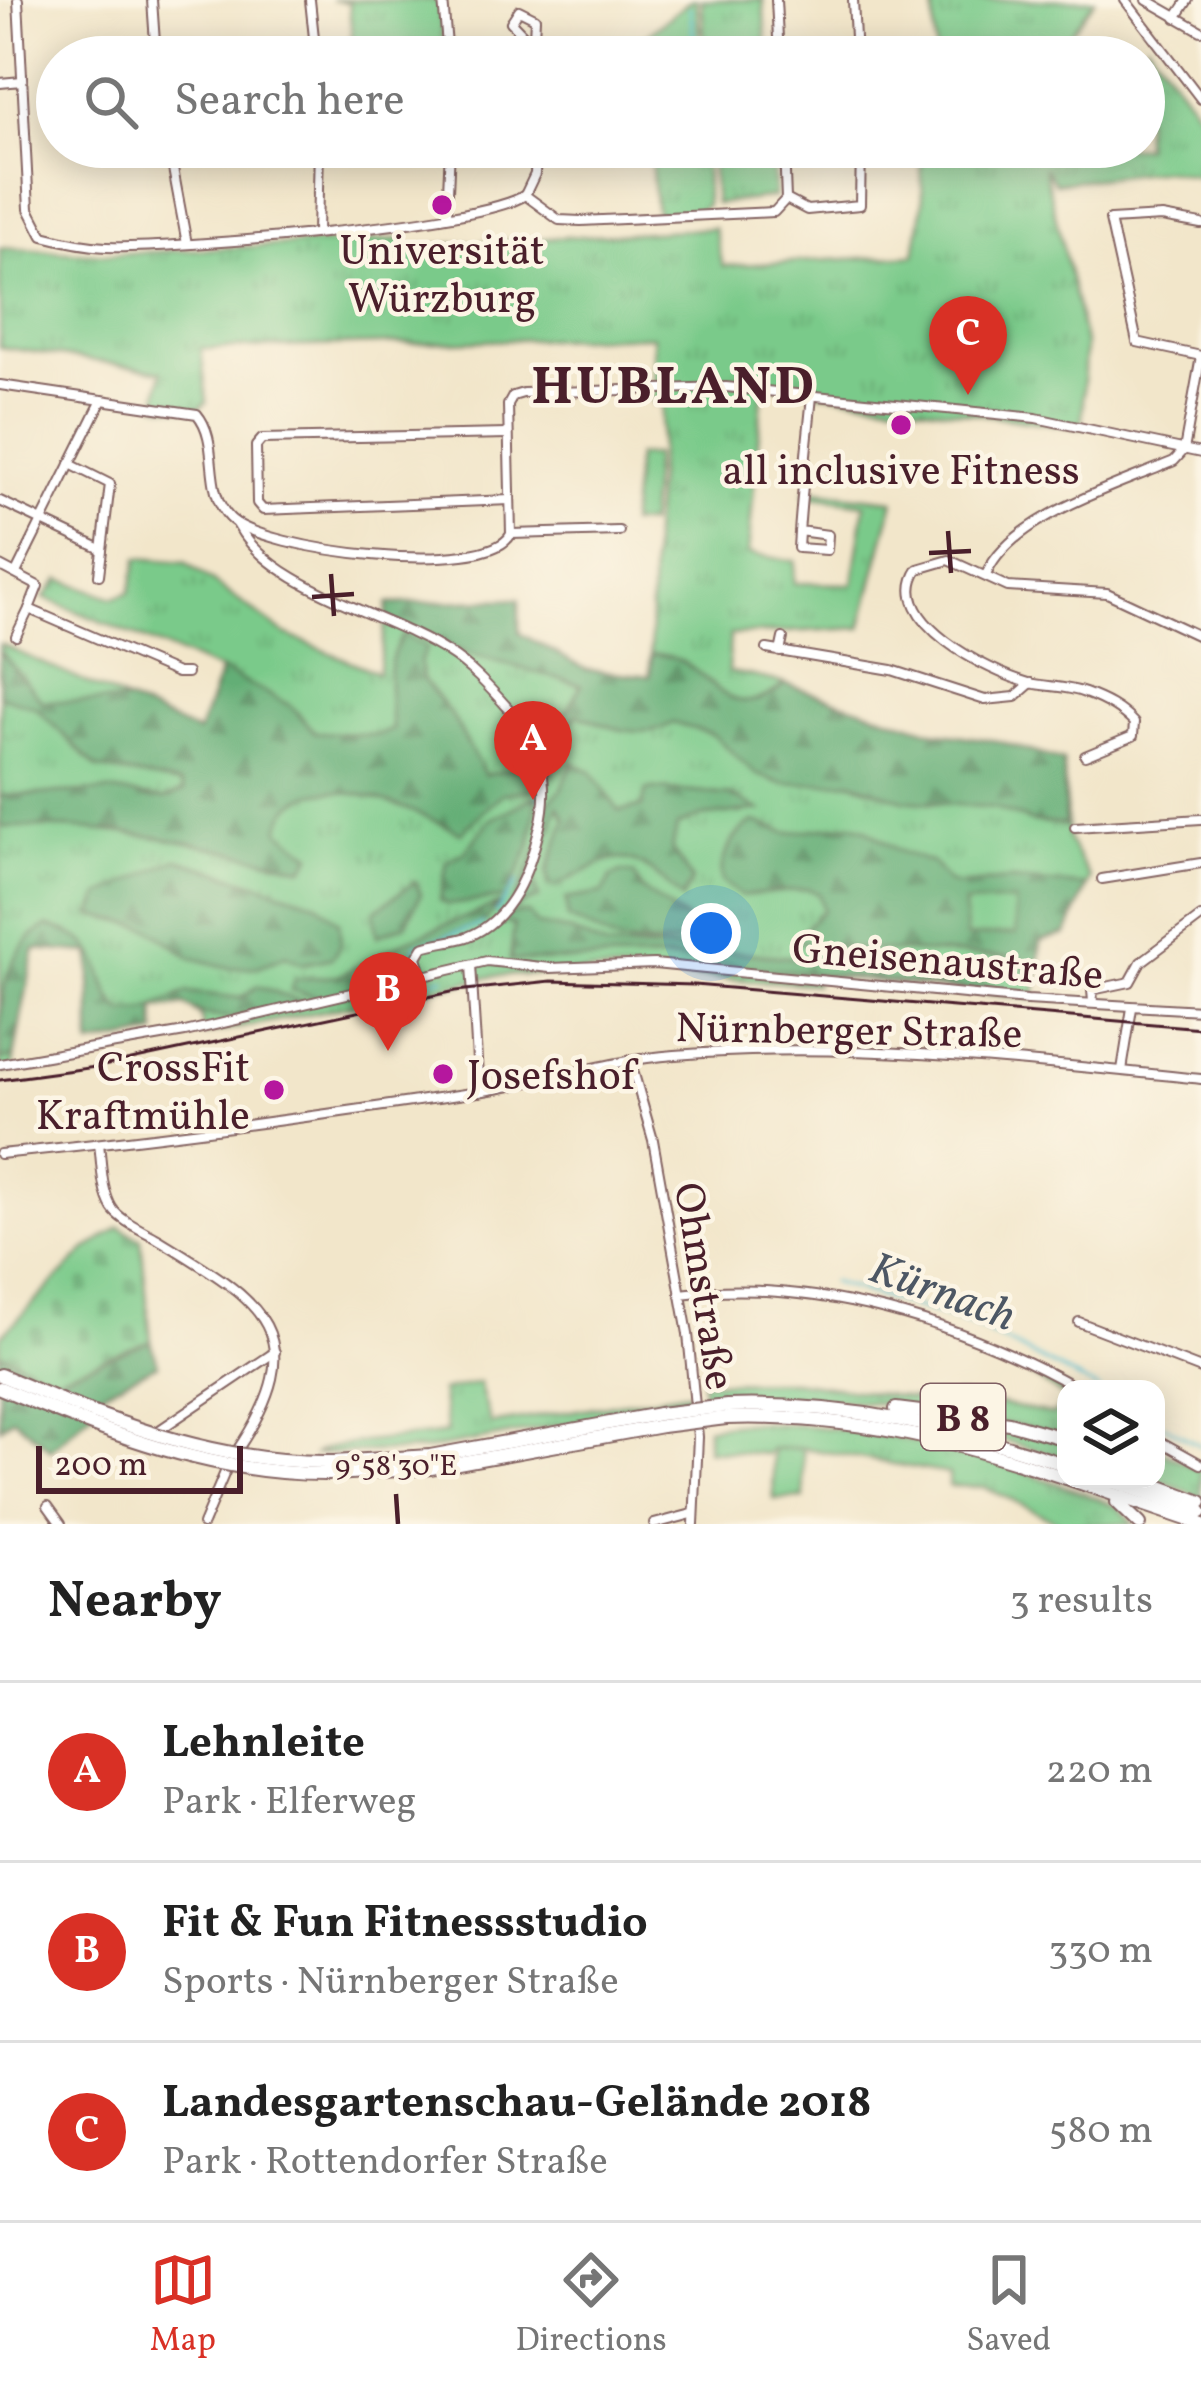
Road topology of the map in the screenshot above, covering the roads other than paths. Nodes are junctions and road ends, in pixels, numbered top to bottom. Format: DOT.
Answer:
graph roads {
  1 [pos="17,0"];
  2 [pos="152,0"];
  3 [pos="310,0"];
  4 [pos="442,0"];
  5 [pos="776,0"];
  6 [pos="853,0"];
  7 [pos="1125,0"];
  8 [pos="1147,0"];
  9 [pos="1188,0"];
  10 [pos="1176,18"];
  11 [pos="1201,31"];
  12 [pos="155,36"];
  13 [pos="314,36"];
  14 [pos="446,36"];
  15 [pos="522,36"];
  16 [pos="534,36"];
  17 [pos="778,36"];
  18 [pos="855,36"];
  19 [pos="1153,36"];
  20 [pos="1165,52"];
  21 [pos="0,82"];
  22 [pos="22,82"];
  23 [pos="1201,99"];
  24 [pos="173,168"];
  25 [pos="319,168"];
  26 [pos="449,168"];
  27 [pos="535,168"];
  28 [pos="785,168"];
  29 [pos="861,168"];
  30 [pos="525,195"];
  31 [pos="786,199"];
  32 [pos="448,214"];
  33 [pos="1201,224"];
  34 [pos="317,233"];
  35 [pos="187,244"];
  36 [pos="1201,356"];
  37 [pos="0,385"];
  38 [pos="812,396"];
  39 [pos="102,400"];
  40 [pos="508,434"];
  41 [pos="1149,445"];
  42 [pos="1184,450"];
  43 [pos="1201,452"];
  44 [pos="70,464"];
  45 [pos="1153,469"];
  46 [pos="510,500"];
  47 [pos="0,501"];
  48 [pos="42,521"];
  49 [pos="237,524"];
  50 [pos="619,531"];
  51 [pos="799,531"];
  52 [pos="511,534"];
  53 [pos="102,550"];
  54 [pos="0,566"];
  55 [pos="16,573"];
  56 [pos="987,573"];
  57 [pos="99,575"];
  58 [pos="29,609"];
  59 [pos="16,636"];
  60 [pos="1201,637"];
  61 [pos="783,638"];
  62 [pos="767,649"];
  63 [pos="780,652"];
  64 [pos="187,673"];
  65 [pos="1031,683"];
  66 [pos="1137,728"];
  67 [pos="1147,734"];
  68 [pos="1084,756"];
  69 [pos="1201,819"];
  70 [pos="1075,827"];
  71 [pos="1201,863"];
  72 [pos="1102,878"];
  73 [pos="1201,917"];
  74 [pos="471,965"];
  75 [pos="423,978"];
  76 [pos="1093,1002"];
  77 [pos="1132,1008"];
  78 [pos="1201,1010"];
  79 [pos="630,1060"];
  80 [pos="0,1064"];
  81 [pos="1122,1070"];
  82 [pos="1201,1079"];
  83 [pos="479,1092"];
  84 [pos="99,1144"];
  85 [pos="0,1154"];
  86 [pos="680,1294"];
  87 [pos="1079,1322"];
  88 [pos="275,1352"];
  89 [pos="1201,1370"];
  90 [pos="0,1375"];
  91 [pos="1059,1380"];
  92 [pos="0,1388"];
  93 [pos="58,1406"];
  94 [pos="858,1410"];
  95 [pos="727,1412"];
  96 [pos="1057,1436"];
  97 [pos="1165,1444"];
  98 [pos="132,1449"];
  99 [pos="1057,1463"];
  100 [pos="1201,1464"];
  101 [pos="1057,1476"];
  102 [pos="1107,1488"];
  103 [pos="1112,1488"];
  104 [pos="1115,1488"];
  105 [pos="1163,1488"];
  106 [pos="1201,1502"];
  107 [pos="48,1507"];
  108 [pos="1201,1512"];
  109 [pos="694,1519"];
  110 [pos="1201,1523"];
  111 [pos="61,1524"];
  112 [pos="202,1524"];
  113 [pos="654,1524"];
  114 [pos="1140,1524"];
  1 -- 22 [label="street"];
  2 -- 12 [label="street"];
  3 -- 13 [label="street"];
  4 -- 14 [label="street"];
  5 -- 17 [label="street"];
  6 -- 18 [label="street"];
  7 -- 19 [label="street"];
  8 -- 10 [label="street"];
  9 -- 10 [label="street"];
  10 -- 11 [label="street"];
  15 -- 16 [label="street"];
  20 -- 23 [label="street"];
  21 -- 22 [label="street"];
  22 -- 35 [label="street"];
  24 -- 35 [label="street"];
  25 -- 34 [label="street"];
  26 -- 32 [label="street"];
  27 -- 30 [label="street"];
  28 -- 31 [label="street"];
  29 -- 31 [label="street"];
  30 -- 31 [label="street"];
  30 -- 32 [label="street"];
  32 -- 34 [label="street"];
  33 -- 36 [label="street"];
  34 -- 35 [label="street"];
  36 -- 42 [label="street"];
  37 -- 39 [label="street"];
  38 -- 40 [label="street"];
  38 -- 41 [label="street"];
  38 -- 51 [label="street"];
  39 -- 44 [label="street"];
  39 -- 49 [label="street"];
  40 -- 46 [label="street"];
  40 -- 46 [label="street"];
  41 -- 42 [label="street"];
  41 -- 45 [label="street"];
  42 -- 43 [label="street"];
  42 -- 45 [label="street"];
  44 -- 48 [label="street"];
  44 -- 53 [label="street"];
  45 -- 56 [label="street"];
  46 -- 52 [label="street"];
  47 -- 48 [label="street"];
  48 -- 53 [label="street"];
  48 -- 55 [label="street"];
  49 -- 52 [label="street"];
  49 -- 75 [label="street"];
  50 -- 52 [label="street"];
  53 -- 57 [label="street"];
  54 -- 55 [label="street"];
  55 -- 58 [label="street"];
  56 -- 60 [label="street"];
  56 -- 65 [label="street"];
  58 -- 59 [label="street"];
  58 -- 64 [label="street"];
  61 -- 63 [label="street"];
  62 -- 63 [label="street"];
  63 -- 65 [label="street"];
  65 -- 66 [label="street"];
  66 -- 67 [label="street"];
  66 -- 68 [label="street"];
  69 -- 70 [label="street"];
  71 -- 72 [label="street"];
  73 -- 76 [label="street"];
  74 -- 75 [label="street, Gneisenaustraße"];
  74 -- 76 [label="street, Gneisenaustraße"];
  74 -- 83 [label="street"];
  75 -- 80 [label="street"];
  76 -- 77 [label="street, Gneisenaustraße"];
  77 -- 78 [label="street, Gneisenaustraße"];
  77 -- 81 [label="street, Gneisenaustraße"];
  79 -- 81 [label="street, Nürnberger Straße"];
  79 -- 83 [label="street, Nürnberger Straße"];
  79 -- 86 [label="street, Ohmstraße"];
  81 -- 82 [label="street, Nürnberger Straße"];
  83 -- 84 [label="street, Nürnberger Straße"];
  84 -- 85 [label="street, Nürnberger Straße"];
  84 -- 88 [label="street"];
  86 -- 91 [label="street"];
  86 -- 109 [label="street, Ohmstraße"];
  87 -- 89 [label="street"];
  88 -- 98 [label="street"];
  88 -- 112 [label="street"];
  90 -- 93 [label="highway, B 8"];
  92 -- 93 [label="highway, B 8"];
  93 -- 95 [label="highway, B 8, bridge"];
  94 -- 95 [label="highway, B 8"];
  94 -- 96 [label="highway, B 8"];
  94 -- 99 [label="highway, B 8"];
  95 -- 101 [label="highway, B 8"];
  97 -- 100 [label="street"];
  102 -- 114 [label="highway, B 8"];
  103 -- 110 [label="highway, B 8"];
  104 -- 108 [label="highway, B 8"];
  105 -- 106 [label="highway"];
  107 -- 111 [label="street"];
  109 -- 113 [label="street"];
}
